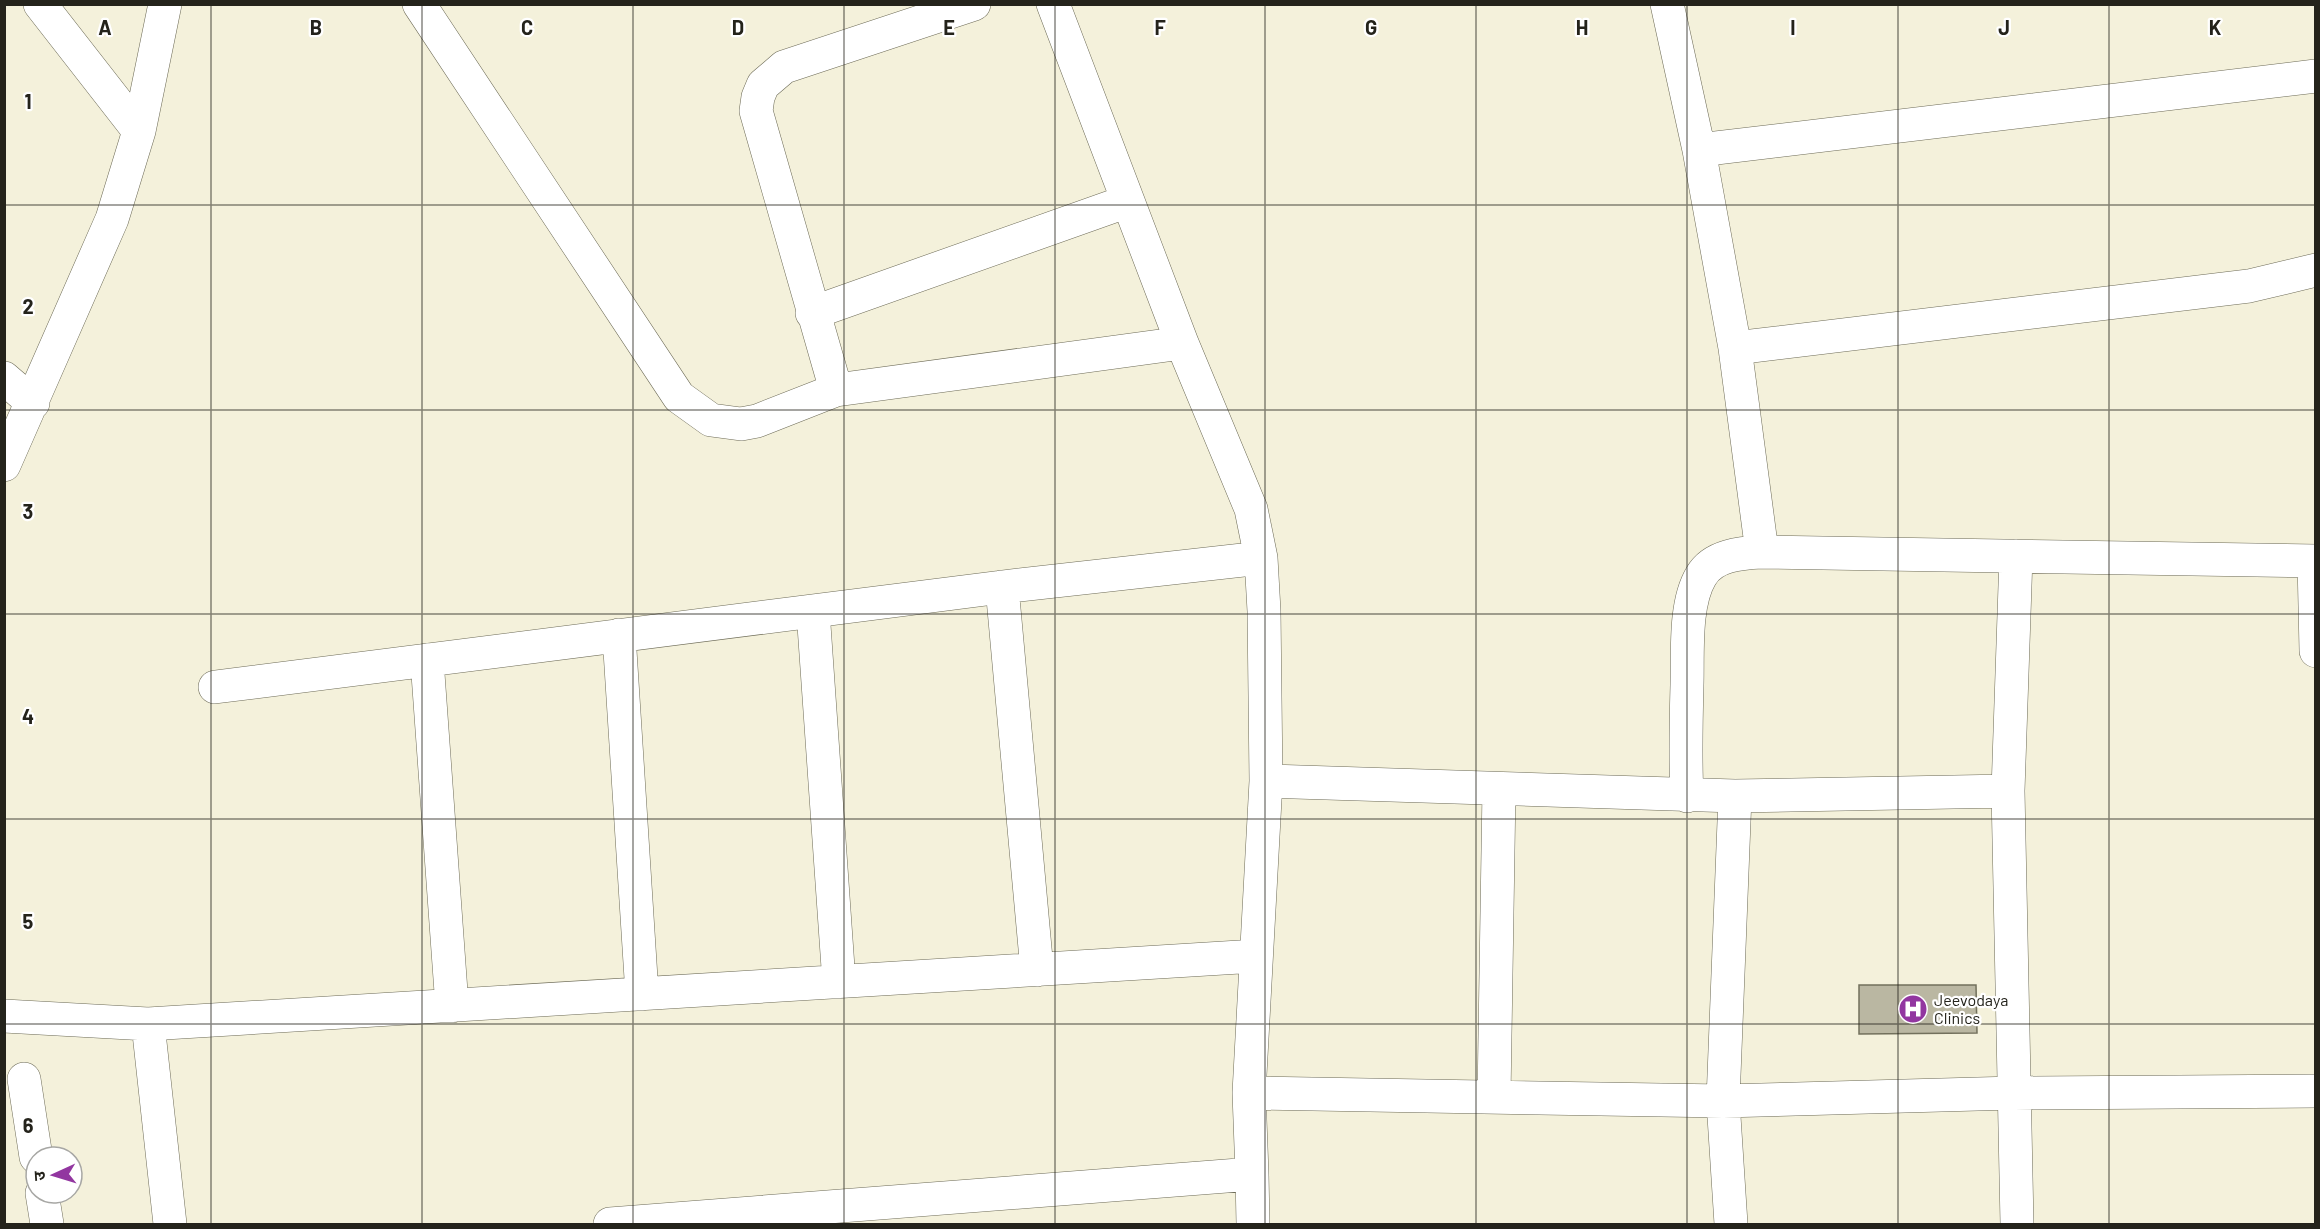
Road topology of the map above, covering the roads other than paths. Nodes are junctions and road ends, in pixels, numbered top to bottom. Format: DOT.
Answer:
graph roads {
  1 [pos="40,4"];
  2 [pos="165,4"];
  3 [pos="419,4"];
  4 [pos="974,4"];
  5 [pos="1053,4"];
  6 [pos="1667,4"];
  7 [pos="2316,76"];
  8 [pos="139,131"];
  9 [pos="1700,150"];
  10 [pos="1128,201"];
  11 [pos="2316,270"];
  12 [pos="812,313"];
  13 [pos="1182,343"];
  14 [pos="1735,348"];
  15 [pos="4,378"];
  16 [pos="836,390"];
  17 [pos="33,403"];
  18 [pos="4,465"];
  19 [pos="1762,552"];
  20 [pos="2016,556"];
  21 [pos="1261,558"];
  22 [pos="2315,561"];
  23 [pos="1002,587"];
  24 [pos="813,611"];
  25 [pos="619,635"];
  26 [pos="2316,651"];
  27 [pos="427,660"];
  28 [pos="215,687"];
  29 [pos="1266,781"];
  30 [pos="1499,789"];
  31 [pos="2008,791"];
  32 [pos="1687,796"];
  33 [pos="1735,796"];
  34 [pos="1256,956"];
  35 [pos="1038,970"];
  36 [pos="839,982"];
  37 [pos="642,994"];
  38 [pos="452,1006"];
  39 [pos="4,1016"];
  40 [pos="148,1024"];
  41 [pos="24,1079"];
  42 [pos="2316,1091"];
  43 [pos="1249,1093"];
  44 [pos="2014,1093"];
  45 [pos="1494,1097"];
  46 [pos="1723,1101"];
  47 [pos="34,1145"];
  48 [pos="1252,1174"];
  49 [pos="44,1205"];
  50 [pos="47,1224"];
  51 [pos="170,1224"];
  52 [pos="610,1224"];
  53 [pos="1253,1224"];
  54 [pos="1731,1224"];
  55 [pos="2017,1224"];
  1 -- 8 [label="street"];
  2 -- 8 [label="street"];
  3 -- 16 [label="street"];
  4 -- 12 [label="street"];
  5 -- 10 [label="street"];
  6 -- 9 [label="street"];
  7 -- 9 [label="street"];
  8 -- 17 [label="street"];
  9 -- 14 [label="street"];
  10 -- 12 [label="street"];
  10 -- 13 [label="street"];
  11 -- 14 [label="street"];
  12 -- 16 [label="street"];
  13 -- 16 [label="street"];
  13 -- 21 [label="street"];
  14 -- 19 [label="street"];
  15 -- 17 [label="street"];
  17 -- 18 [label="street"];
  19 -- 20 [label="street"];
  19 -- 32 [label="street"];
  20 -- 22 [label="street"];
  20 -- 31 [label="street"];
  21 -- 23 [label="street"];
  21 -- 29 [label="street"];
  22 -- 26 [label="street"];
  23 -- 24 [label="street"];
  23 -- 35 [label="street"];
  24 -- 25 [label="street"];
  24 -- 36 [label="street"];
  25 -- 27 [label="street"];
  25 -- 37 [label="street"];
  27 -- 28 [label="street"];
  27 -- 38 [label="street"];
  29 -- 30 [label="street"];
  29 -- 34 [label="street"];
  30 -- 32 [label="street"];
  30 -- 45 [label="street"];
  31 -- 33 [label="street"];
  31 -- 44 [label="street"];
  32 -- 33 [label="street"];
  33 -- 46 [label="street"];
  34 -- 35 [label="street"];
  34 -- 43 [label="street"];
  35 -- 36 [label="street"];
  36 -- 37 [label="street"];
  37 -- 38 [label="street"];
  38 -- 40 [label="street"];
  39 -- 40 [label="street"];
  40 -- 51 [label="street"];
  41 -- 47 [label="street"];
  42 -- 44 [label="street"];
  43 -- 45 [label="street"];
  43 -- 48 [label="street"];
  44 -- 46 [label="street"];
  44 -- 55 [label="street"];
  45 -- 46 [label="street"];
  46 -- 54 [label="street"];
  48 -- 52 [label="street"];
  48 -- 53 [label="street"];
  49 -- 50 [label="street"];
}
